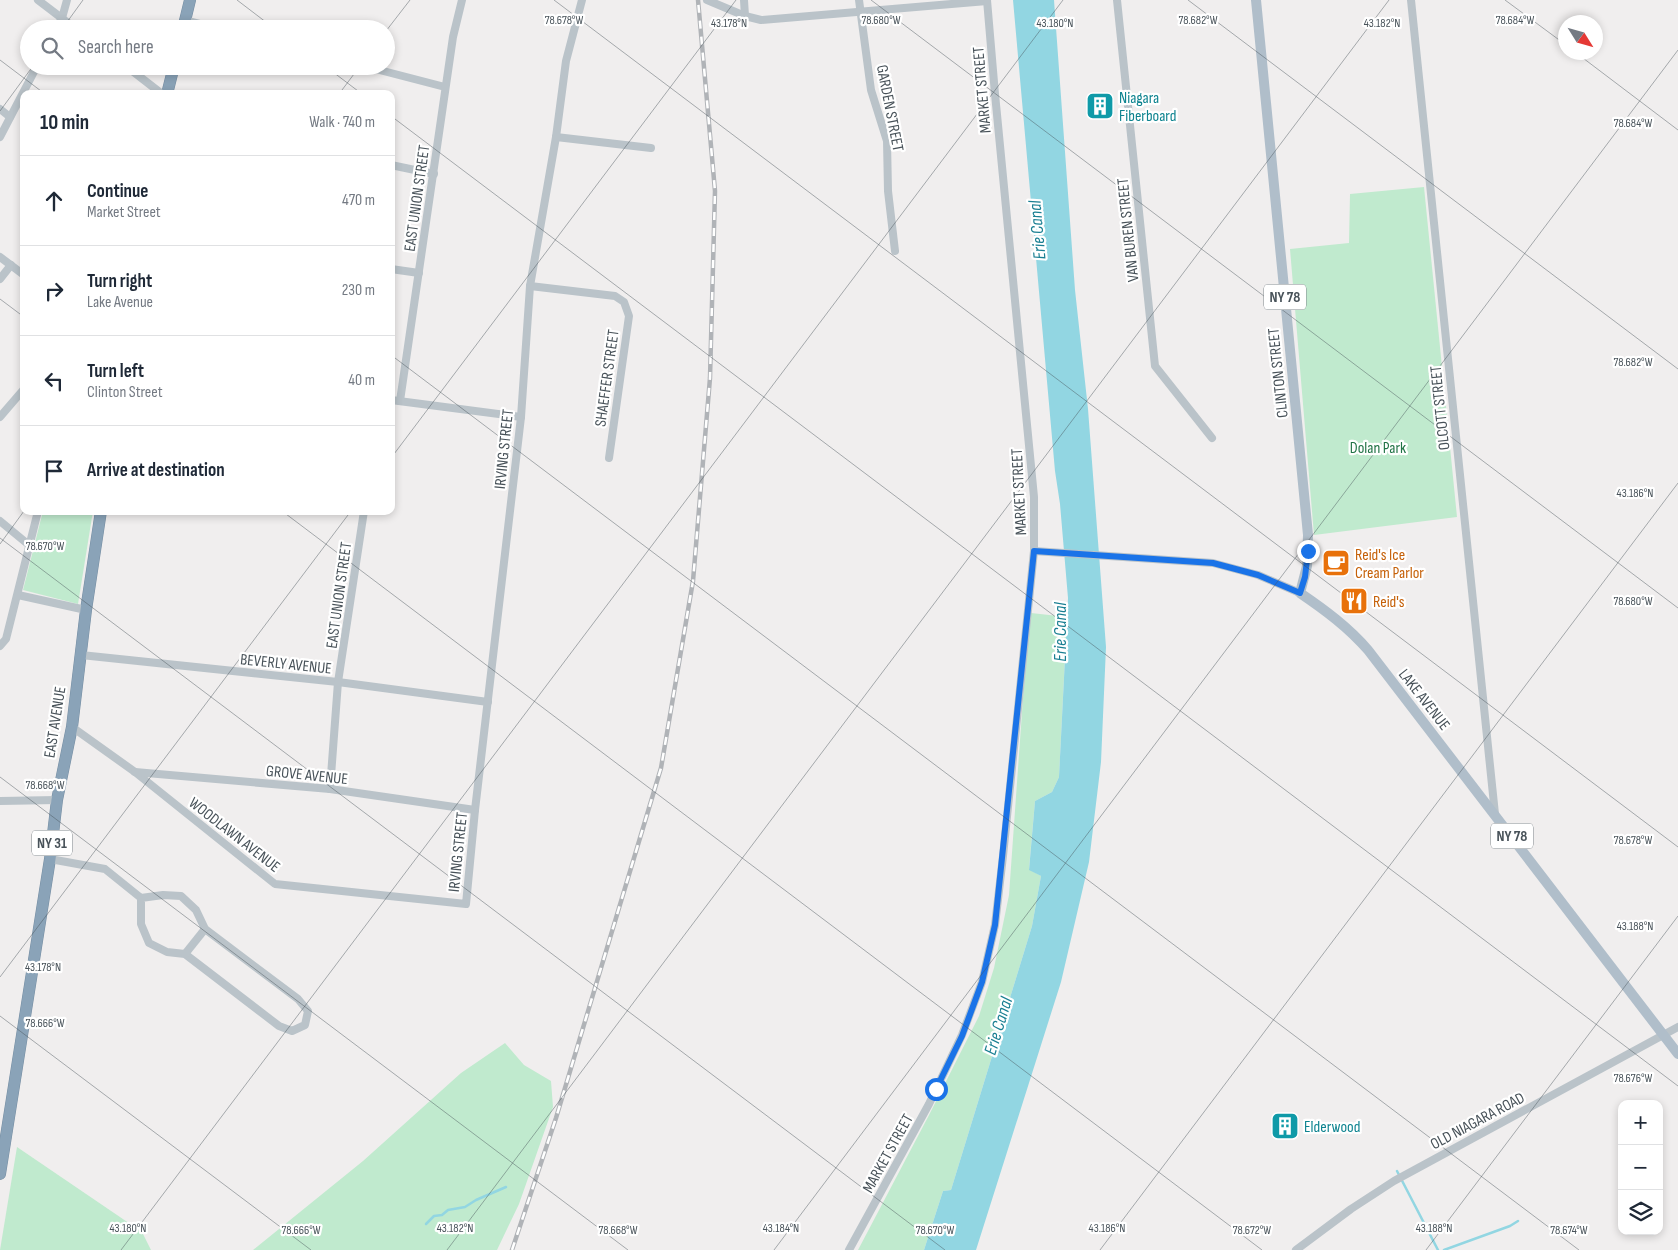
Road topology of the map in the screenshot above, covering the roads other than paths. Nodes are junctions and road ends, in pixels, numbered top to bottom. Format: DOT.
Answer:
graph roads {
  1 [pos="38,0"];
  2 [pos="67,0"];
  3 [pos="190,0"];
  4 [pos="462,0"];
  5 [pos="582,0"];
  6 [pos="707,0"];
  7 [pos="744,0"];
  8 [pos="859,0"];
  9 [pos="987,0"];
  10 [pos="1117,0"];
  11 [pos="1256,0"];
  12 [pos="1411,0"];
  13 [pos="860,12"];
  14 [pos="745,16"];
  15 [pos="62,18"];
  16 [pos="65,20"];
  17 [pos="185,20"];
  18 [pos="395,74"];
  19 [pos="32,75"];
  20 [pos="138,75"];
  21 [pos="172,75"];
  22 [pos="445,87"];
  23 [pos="24,90"];
  24 [pos="157,90"];
  25 [pos="168,90"];
  26 [pos="20,98"];
  27 [pos="0,109"];
  28 [pos="10,117"];
  29 [pos="0,137"];
  30 [pos="556,137"];
  31 [pos="651,148"];
  32 [pos="395,166"];
  33 [pos="434,174"];
  34 [pos="895,250"];
  35 [pos="0,257"];
  36 [pos="11,265"];
  37 [pos="395,270"];
  38 [pos="20,272"];
  39 [pos="419,273"];
  40 [pos="0,279"];
  41 [pos="530,286"];
  42 [pos="20,394"];
  43 [pos="396,401"];
  44 [pos="0,417"];
  45 [pos="521,417"];
  46 [pos="1212,438"];
  47 [pos="609,458"];
  48 [pos="37,515"];
  49 [pos="100,515"];
  50 [pos="363,515"];
  51 [pos="0,521"];
  52 [pos="29,545"];
  53 [pos="1034,551"];
  54 [pos="1300,593"];
  55 [pos="18,595"];
  56 [pos="86,610"];
  57 [pos="0,646"];
  58 [pos="81,654"];
  59 [pos="338,682"];
  60 [pos="488,702"];
  61 [pos="72,727"];
  62 [pos="134,772"];
  63 [pos="330,789"];
  64 [pos="57,800"];
  65 [pos="0,801"];
  66 [pos="475,810"];
  67 [pos="1495,814"];
  68 [pos="50,859"];
  69 [pos="141,898"];
  70 [pos="466,904"];
  71 [pos="205,929"];
  72 [pos="185,954"];
  73 [pos="1678,1027"];
  74 [pos="1663,1035"];
  75 [pos="1678,1054"];
  76 [pos="0,1174"];
  77 [pos="849,1250"];
  78 [pos="1296,1250"];
  1 -- 15 [label="street"];
  2 -- 15 [label="street"];
  3 -- 17 [label="highway"];
  4 -- 22 [label="street, EAST UNION STREET"];
  5 -- 30 [label="street, IRVING STREET"];
  6 -- 14 [label="street"];
  7 -- 14 [label="street"];
  8 -- 13 [label="street, GARDEN STREET"];
  9 -- 13 [label="street"];
  9 -- 53 [label="street, MARKET STREET"];
  10 -- 46 [label="street, VAN BUREN STREET"];
  11 -- 54 [label="main road, CLINTON STREET / NY 78"];
  12 -- 67 [label="street, OLCOTT STREET"];
  13 -- 14 [label="street"];
  13 -- 34 [label="street, GARDEN STREET"];
  15 -- 16 [label="street"];
  18 -- 22 [label="street"];
  19 -- 23 [label="street"];
  20 -- 24 [label="street"];
  21 -- 25 [label="highway"];
  22 -- 33 [label="street, EAST UNION STREET"];
  26 -- 28 [label="street"];
  27 -- 28 [label="street"];
  28 -- 29 [label="street"];
  30 -- 31 [label="street"];
  30 -- 41 [label="street, IRVING STREET"];
  32 -- 33 [label="street"];
  33 -- 39 [label="street, EAST UNION STREET"];
  35 -- 36 [label="street"];
  36 -- 38 [label="street"];
  36 -- 40 [label="street"];
  37 -- 39 [label="street"];
  39 -- 43 [label="street, EAST UNION STREET"];
  41 -- 45 [label="street, IRVING STREET"];
  41 -- 47 [label="street, SHAEFFER STREET"];
  42 -- 44 [label="street"];
  43 -- 45 [label="street"];
  45 -- 60 [label="street, IRVING STREET"];
  48 -- 52 [label="street"];
  49 -- 56 [label="highway, EAST AVENUE / NY 31"];
  50 -- 59 [label="street, EAST UNION STREET"];
  51 -- 52 [label="street"];
  52 -- 55 [label="street"];
  53 -- 54 [label="street, LAKE AVENUE"];
  53 -- 77 [label="street, MARKET STREET"];
  54 -- 67 [label="main road, LAKE AVENUE / NY 78"];
  55 -- 56 [label="street"];
  55 -- 57 [label="street"];
  56 -- 58 [label="highway, EAST AVENUE / NY 31"];
  58 -- 59 [label="street, BEVERLY AVENUE"];
  58 -- 61 [label="highway, EAST AVENUE / NY 31"];
  59 -- 60 [label="street, BEVERLY AVENUE"];
  59 -- 63 [label="street, EAST UNION STREET"];
  60 -- 66 [label="street, IRVING STREET"];
  61 -- 62 [label="street, WOODLAWN AVENUE"];
  61 -- 64 [label="highway, EAST AVENUE / NY 31"];
  62 -- 63 [label="street, GROVE AVENUE"];
  62 -- 70 [label="street, WOODLAWN AVENUE"];
  63 -- 66 [label="street, GROVE AVENUE"];
  64 -- 65 [label="street"];
  64 -- 68 [label="highway, EAST AVENUE / NY 31"];
  66 -- 70 [label="street, IRVING STREET"];
  67 -- 74 [label="main road, LAKE AVENUE / NY 78"];
  68 -- 69 [label="street"];
  68 -- 76 [label="highway, EAST AVENUE / NY 31"];
  69 -- 71 [label="street"];
  69 -- 72 [label="street"];
  71 -- 72 [label="street"];
  71 -- 72 [label="street"];
  73 -- 74 [label="street, OLD NIAGARA ROAD"];
  74 -- 75 [label="main road, LAKE AVENUE / NY 78"];
  74 -- 78 [label="street, OLD NIAGARA ROAD"];
}
